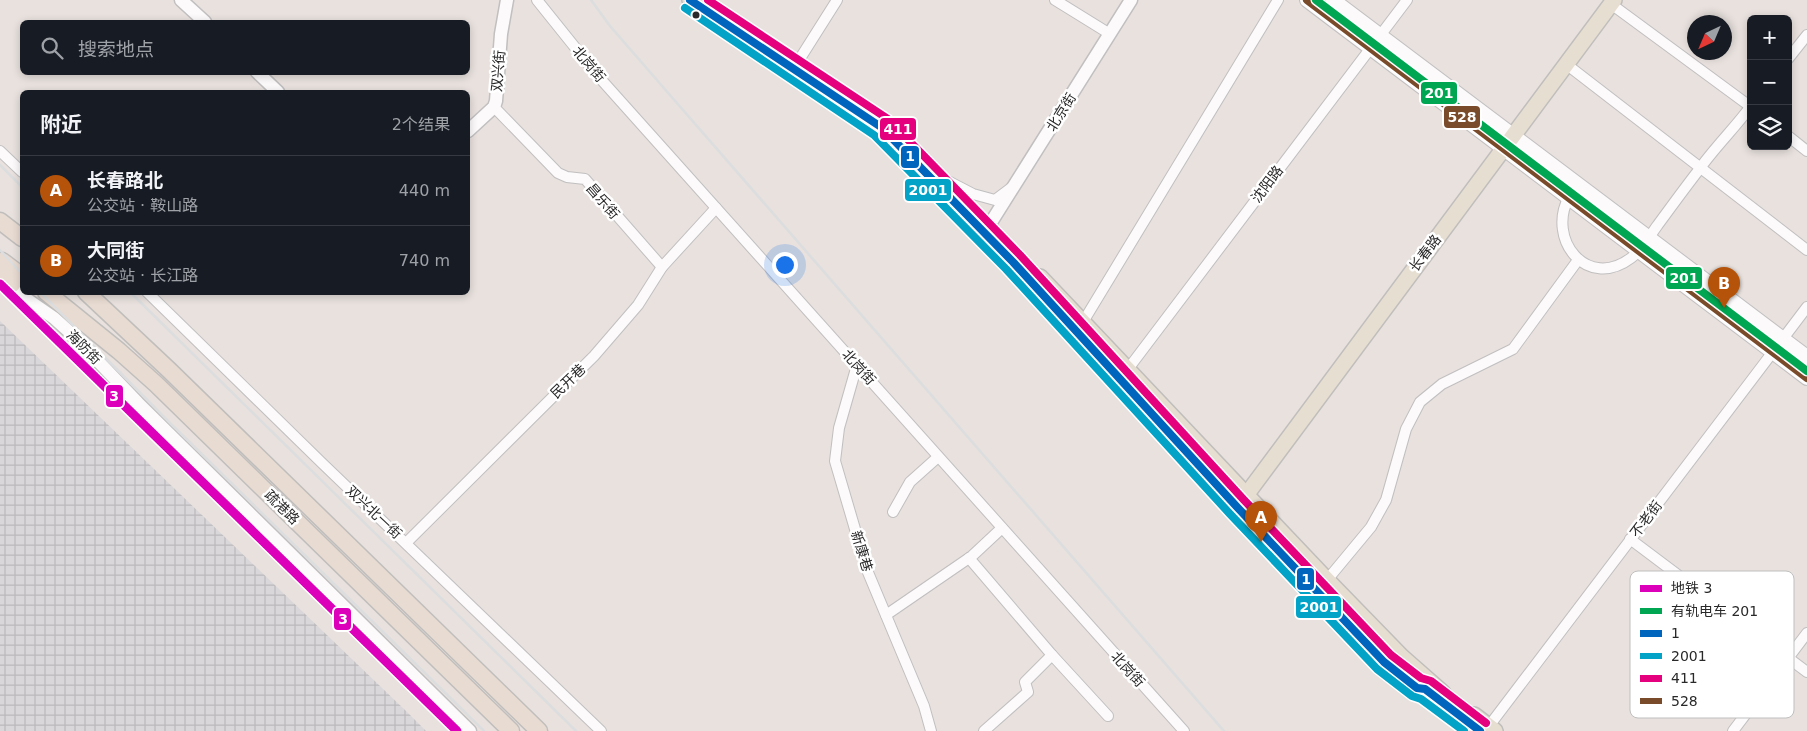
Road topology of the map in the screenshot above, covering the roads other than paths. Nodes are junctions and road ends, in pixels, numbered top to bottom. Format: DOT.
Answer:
graph roads {
  1 [pos="181,0"];
  2 [pos="507,0"];
  3 [pos="536,0"];
  4 [pos="690,0"];
  5 [pos="707,0"];
  6 [pos="837,0"];
  7 [pos="1055,0"];
  8 [pos="1132,0"];
  9 [pos="1278,0"];
  10 [pos="1307,0"];
  11 [pos="1333,0"];
  12 [pos="1407,0"];
  13 [pos="1613,2"];
  14 [pos="203,20"];
  15 [pos="1110,34"];
  16 [pos="1380,35"];
  17 [pos="1807,35"];
  18 [pos="1370,47"];
  19 [pos="1792,54"];
  20 [pos="797,64"];
  21 [pos="1566,64"];
  22 [pos="260,75"];
  23 [pos="276,90"];
  24 [pos="1748,105"];
  25 [pos="494,107"];
  26 [pos="1747,112"];
  27 [pos="470,129"];
  28 [pos="1513,136"];
  29 [pos="1792,139"];
  30 [pos="1503,148"];
  31 [pos="0,150"];
  32 [pos="1807,151"];
  33 [pos="1700,168"];
  34 [pos="20,170"];
  35 [pos="946,180"];
  36 [pos="1014,186"];
  37 [pos="1569,197"];
  38 [pos="716,208"];
  39 [pos="0,221"];
  40 [pos="990,224"];
  41 [pos="20,236"];
  42 [pos="1649,238"];
  43 [pos="1807,250"];
  44 [pos="1639,251"];
  45 [pos="0,260"];
  46 [pos="1578,260"];
  47 [pos="662,267"];
  48 [pos="0,269"];
  49 [pos="15,285"];
  50 [pos="89,295"];
  51 [pos="151,295"];
  52 [pos="41,298"];
  53 [pos="1807,307"];
  54 [pos="1083,322"];
  55 [pos="1782,339"];
  56 [pos="1772,352"];
  57 [pos="1807,357"];
  58 [pos="857,365"];
  59 [pos="1128,369"];
  60 [pos="1807,378"];
  61 [pos="938,457"];
  62 [pos="1246,494"];
  63 [pos="1237,507"];
  64 [pos="893,512"];
  65 [pos="1002,528"];
  66 [pos="1630,539"];
  67 [pos="406,543"];
  68 [pos="969,558"];
  69 [pos="1672,571"];
  70 [pos="1327,580"];
  71 [pos="886,615"];
  72 [pos="1807,633"];
  73 [pos="1794,650"];
  74 [pos="1052,655"];
  75 [pos="1794,662"];
  76 [pos="1807,672"];
  77 [pos="1108,716"];
  78 [pos="1743,718"];
  79 [pos="1487,730"];
  80 [pos="470,731"];
  81 [pos="511,731"];
  82 [pos="540,731"];
  83 [pos="601,731"];
  84 [pos="931,731"];
  85 [pos="984,731"];
  86 [pos="1184,731"];
  87 [pos="1733,731"];
  1 -- 14 [label="street"];
  2 -- 25 [label="street, 双兴街"];
  3 -- 38 [label="street, 北岗街"];
  4 -- 20 [label="main road"];
  5 -- 20 [label="main road"];
  6 -- 20 [label="street"];
  7 -- 15 [label="street"];
  8 -- 15 [label="street, 北京街"];
  9 -- 54 [label="street"];
  10 -- 18 [label="main road"];
  11 -- 16 [label="main road"];
  12 -- 16 [label="street, 沈阳路"];
  13 -- 21 [label="main road, 长春路"];
  13 -- 24 [label="street"];
  15 -- 36 [label="street, 北京街"];
  16 -- 18 [label="street, 沈阳路"];
  16 -- 28 [label="main road"];
  17 -- 19 [label="street"];
  18 -- 30 [label="main road"];
  18 -- 59 [label="street, 沈阳路"];
  20 -- 35 [label="main road"];
  20 -- 63 [label="main road"];
  21 -- 28 [label="main road, 长春路"];
  21 -- 33 [label="street"];
  22 -- 23 [label="street"];
  25 -- 27 [label="street, 双兴街"];
  25 -- 47 [label="street, 昌乐街"];
  26 -- 33 [label="street"];
  28 -- 30 [label="main road, 长春路"];
  28 -- 42 [label="main road"];
  29 -- 32 [label="street"];
  30 -- 37 [label="main road"];
  30 -- 62 [label="main road, 长春路"];
  31 -- 34 [label="street"];
  33 -- 42 [label="street"];
  33 -- 43 [label="street"];
  35 -- 36 [label="street"];
  35 -- 40 [label="main road"];
  36 -- 40 [label="street, 北京街"];
  37 -- 44 [label="main road"];
  37 -- 46 [label="street"];
  38 -- 47 [label="street, 民开巷"];
  38 -- 58 [label="street, 北岗街"];
  39 -- 41 [label="highway"];
  40 -- 54 [label="main road"];
  42 -- 44 [label="street"];
  42 -- 55 [label="main road"];
  44 -- 46 [label="street"];
  44 -- 56 [label="main road"];
  45 -- 49 [label="highway"];
  46 -- 70 [label="street"];
  47 -- 67 [label="street, 民开巷"];
  48 -- 49 [label="highway"];
  50 -- 82 [label="highway, 疏港路"];
  51 -- 67 [label="street, 双兴北一街"];
  52 -- 80 [label="street, 海防街"];
  52 -- 81 [label="highway, 疏港路"];
  53 -- 55 [label="street, 不老街"];
  54 -- 59 [label="main road"];
  55 -- 56 [label="street, 不老街"];
  55 -- 57 [label="main road"];
  56 -- 60 [label="main road"];
  56 -- 66 [label="street, 不老街"];
  58 -- 61 [label="street, 北岗街"];
  58 -- 71 [label="street, 新康巷"];
  59 -- 62 [label="main road"];
  61 -- 64 [label="street"];
  61 -- 65 [label="street, 北岗街"];
  62 -- 63 [label="main road, 长春路"];
  62 -- 70 [label="main road"];
  63 -- 79 [label="main road"];
  65 -- 68 [label="street"];
  65 -- 86 [label="street, 北岗街"];
  66 -- 69 [label="street"];
  66 -- 79 [label="street, 不老街"];
  67 -- 83 [label="street, 双兴北一街"];
  68 -- 71 [label="street"];
  68 -- 74 [label="street"];
  70 -- 79 [label="main road"];
  71 -- 84 [label="street, 新康巷"];
  72 -- 73 [label="street"];
  74 -- 77 [label="street"];
  74 -- 85 [label="street"];
  75 -- 76 [label="street"];
  78 -- 87 [label="street"];
}
